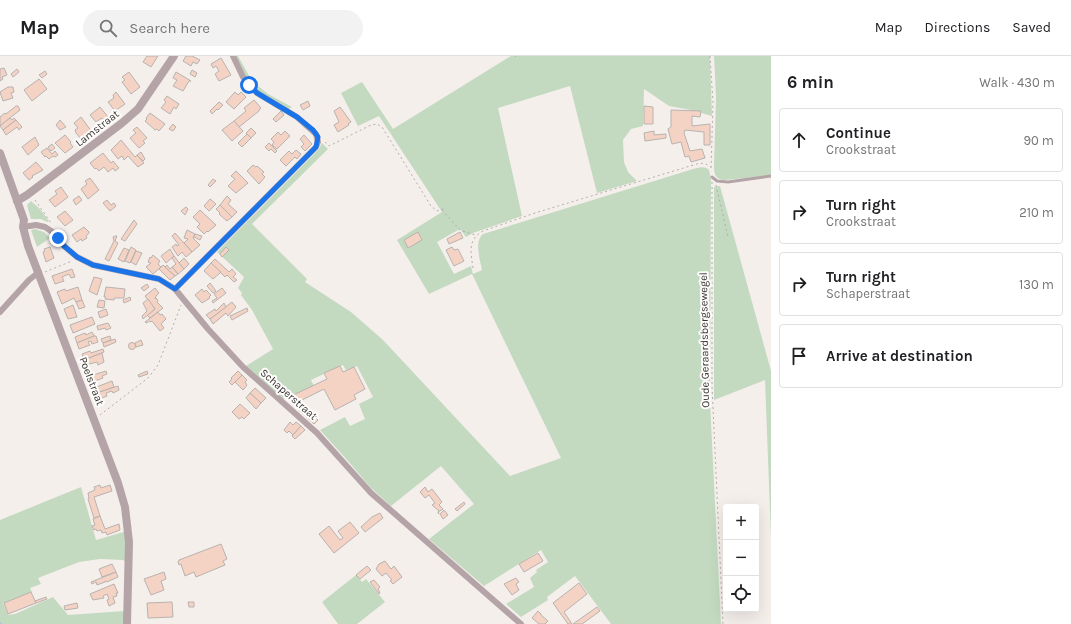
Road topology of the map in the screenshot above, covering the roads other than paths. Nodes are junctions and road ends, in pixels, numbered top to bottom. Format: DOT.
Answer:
graph roads {
  1 [pos="174,56"];
  2 [pos="233,56"];
  3 [pos="0,153"];
  4 [pos="771,176"];
  5 [pos="712,177"];
  6 [pos="17,201"];
  7 [pos="23,228"];
  8 [pos="39,272"];
  9 [pos="175,289"];
  10 [pos="0,312"];
  11 [pos="127,624"];
  12 [pos="521,624"];
  1 -- 6 [label="street, Lamstraat"];
  2 -- 9 [label="street"];
  3 -- 6 [label="street, Poelstraat"];
  4 -- 5 [label="lane"];
  6 -- 7 [label="street, Poelstraat"];
  7 -- 8 [label="street, Poelstraat"];
  7 -- 9 [label="street, Schaperstraat"];
  8 -- 10 [label="street"];
  8 -- 11 [label="street, Poelstraat"];
  9 -- 12 [label="street, Schaperstraat"];
}
